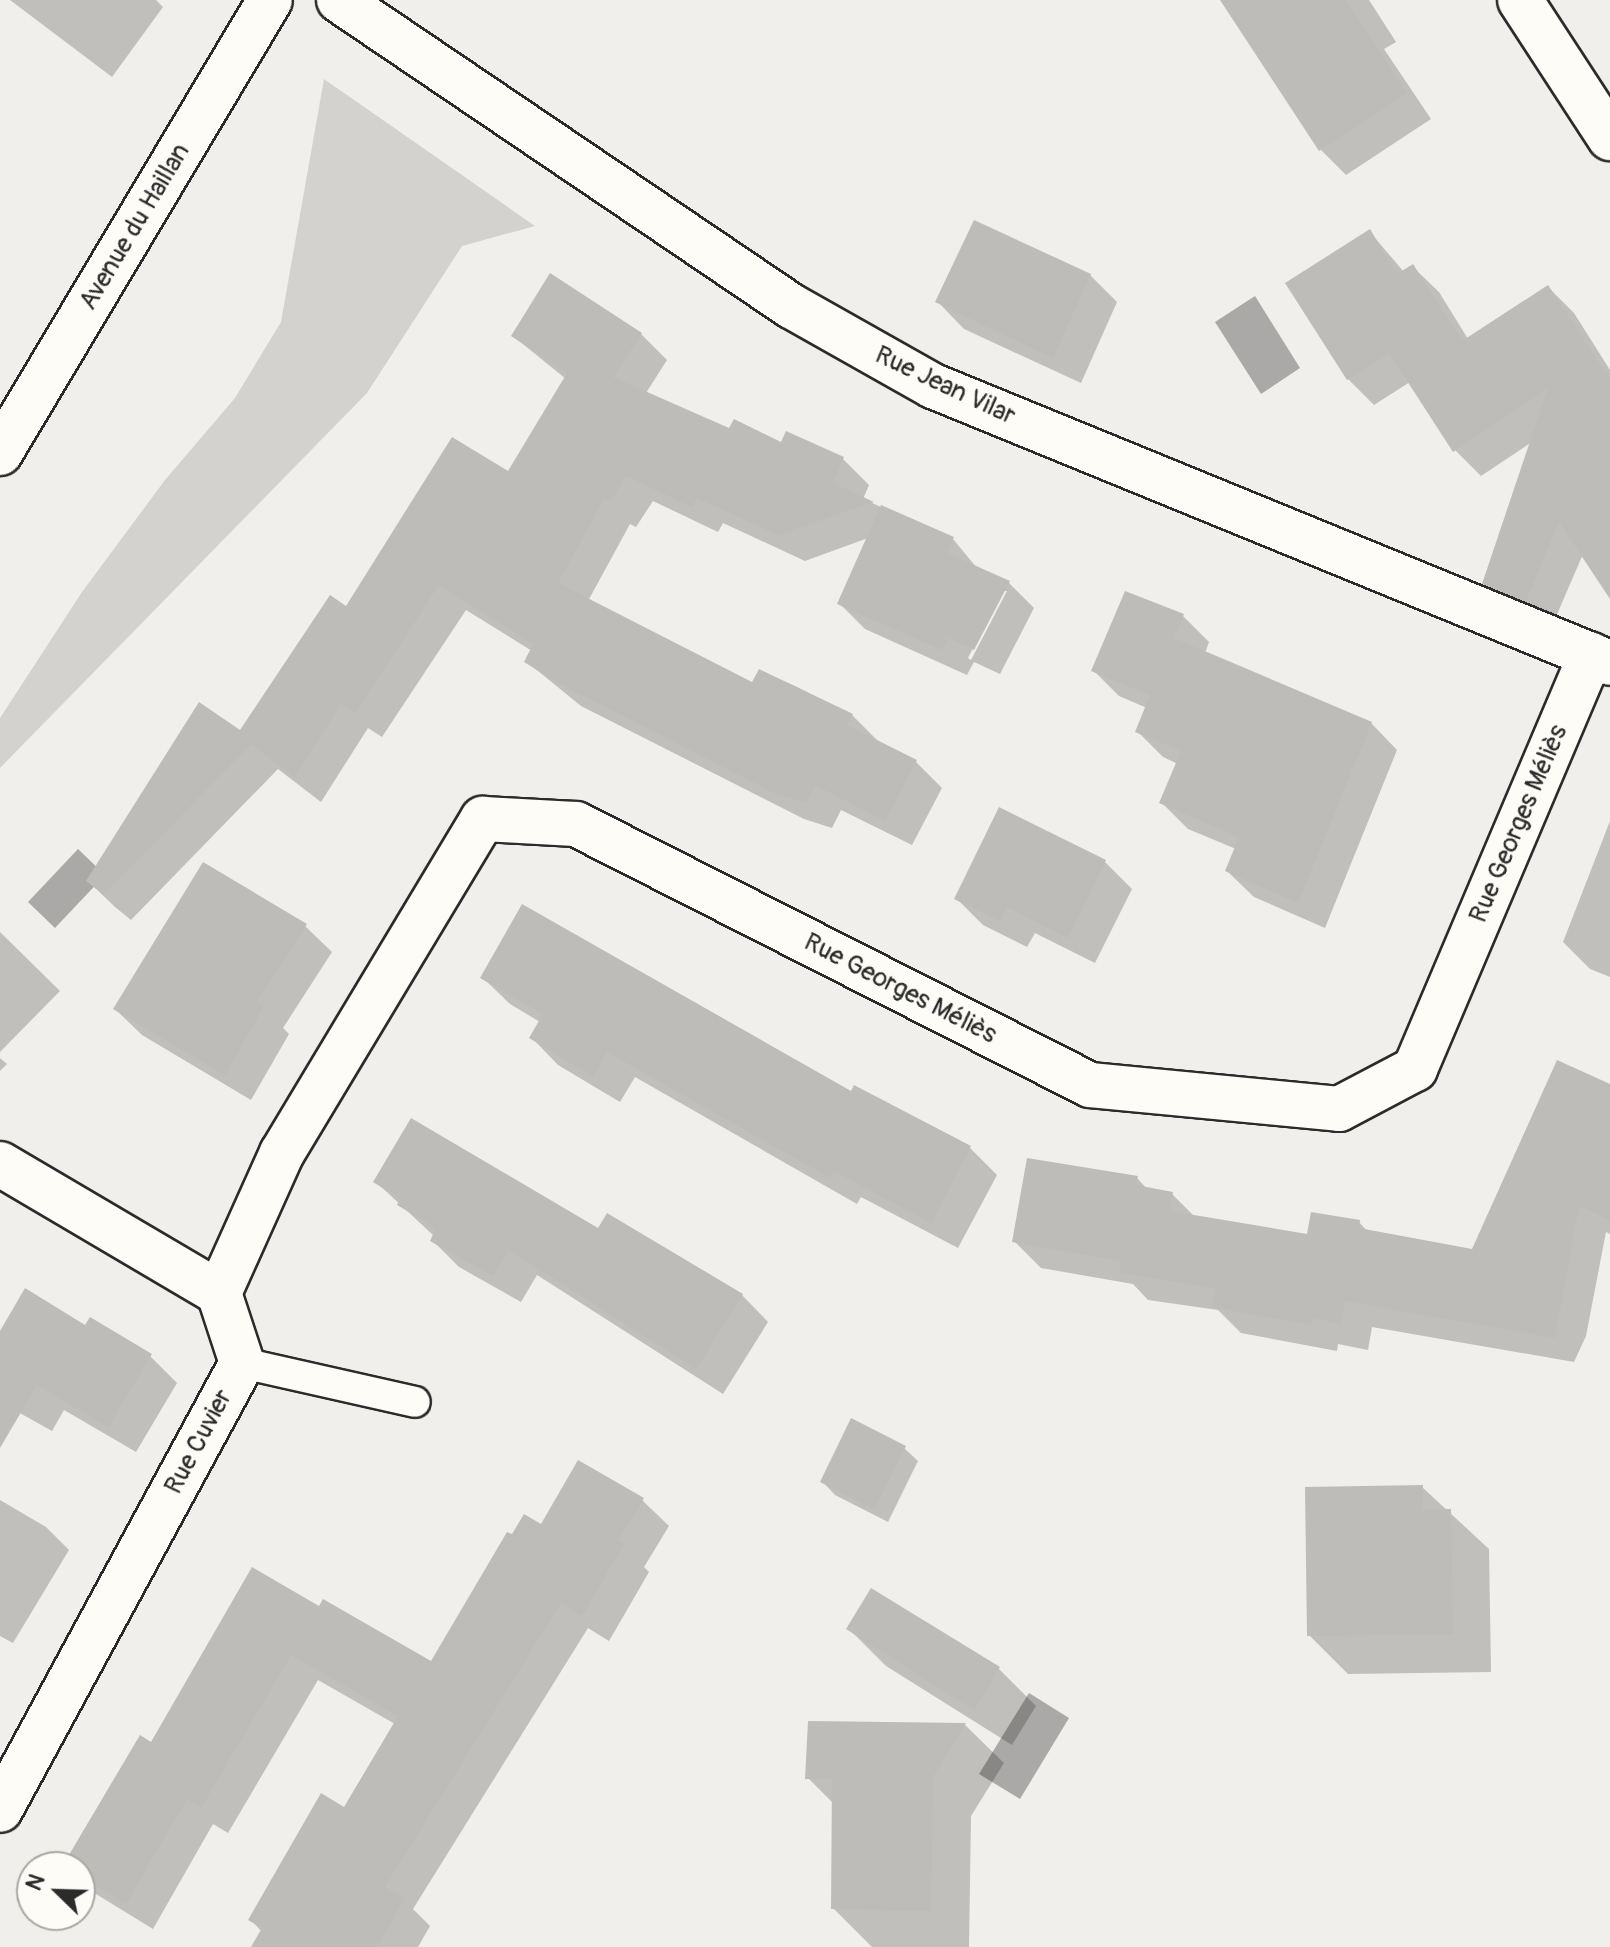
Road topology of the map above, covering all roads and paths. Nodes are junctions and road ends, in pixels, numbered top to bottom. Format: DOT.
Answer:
graph roads {
  1 [pos="270,0"];
  2 [pos="339,0"];
  3 [pos="1520,0"];
  4 [pos="1610,138"];
  5 [pos="0,453"];
  6 [pos="1600,659"];
  7 [pos="0,1164"];
  8 [pos="219,1293"];
  9 [pos="242,1363"];
  10 [pos="415,1402"];
  11 [pos="0,1810"];
  1 -- 5 [label="street, Avenue du Haillan"];
  2 -- 6 [label="street, Rue Jean Vilar"];
  3 -- 4 [label="street"];
  6 -- 8 [label="street, Rue Georges Méliès"];
  7 -- 8 [label="street"];
  8 -- 9 [label="street, Rue Cuvier"];
  9 -- 10 [label="lane"];
  9 -- 11 [label="street, Rue Cuvier"];
}
